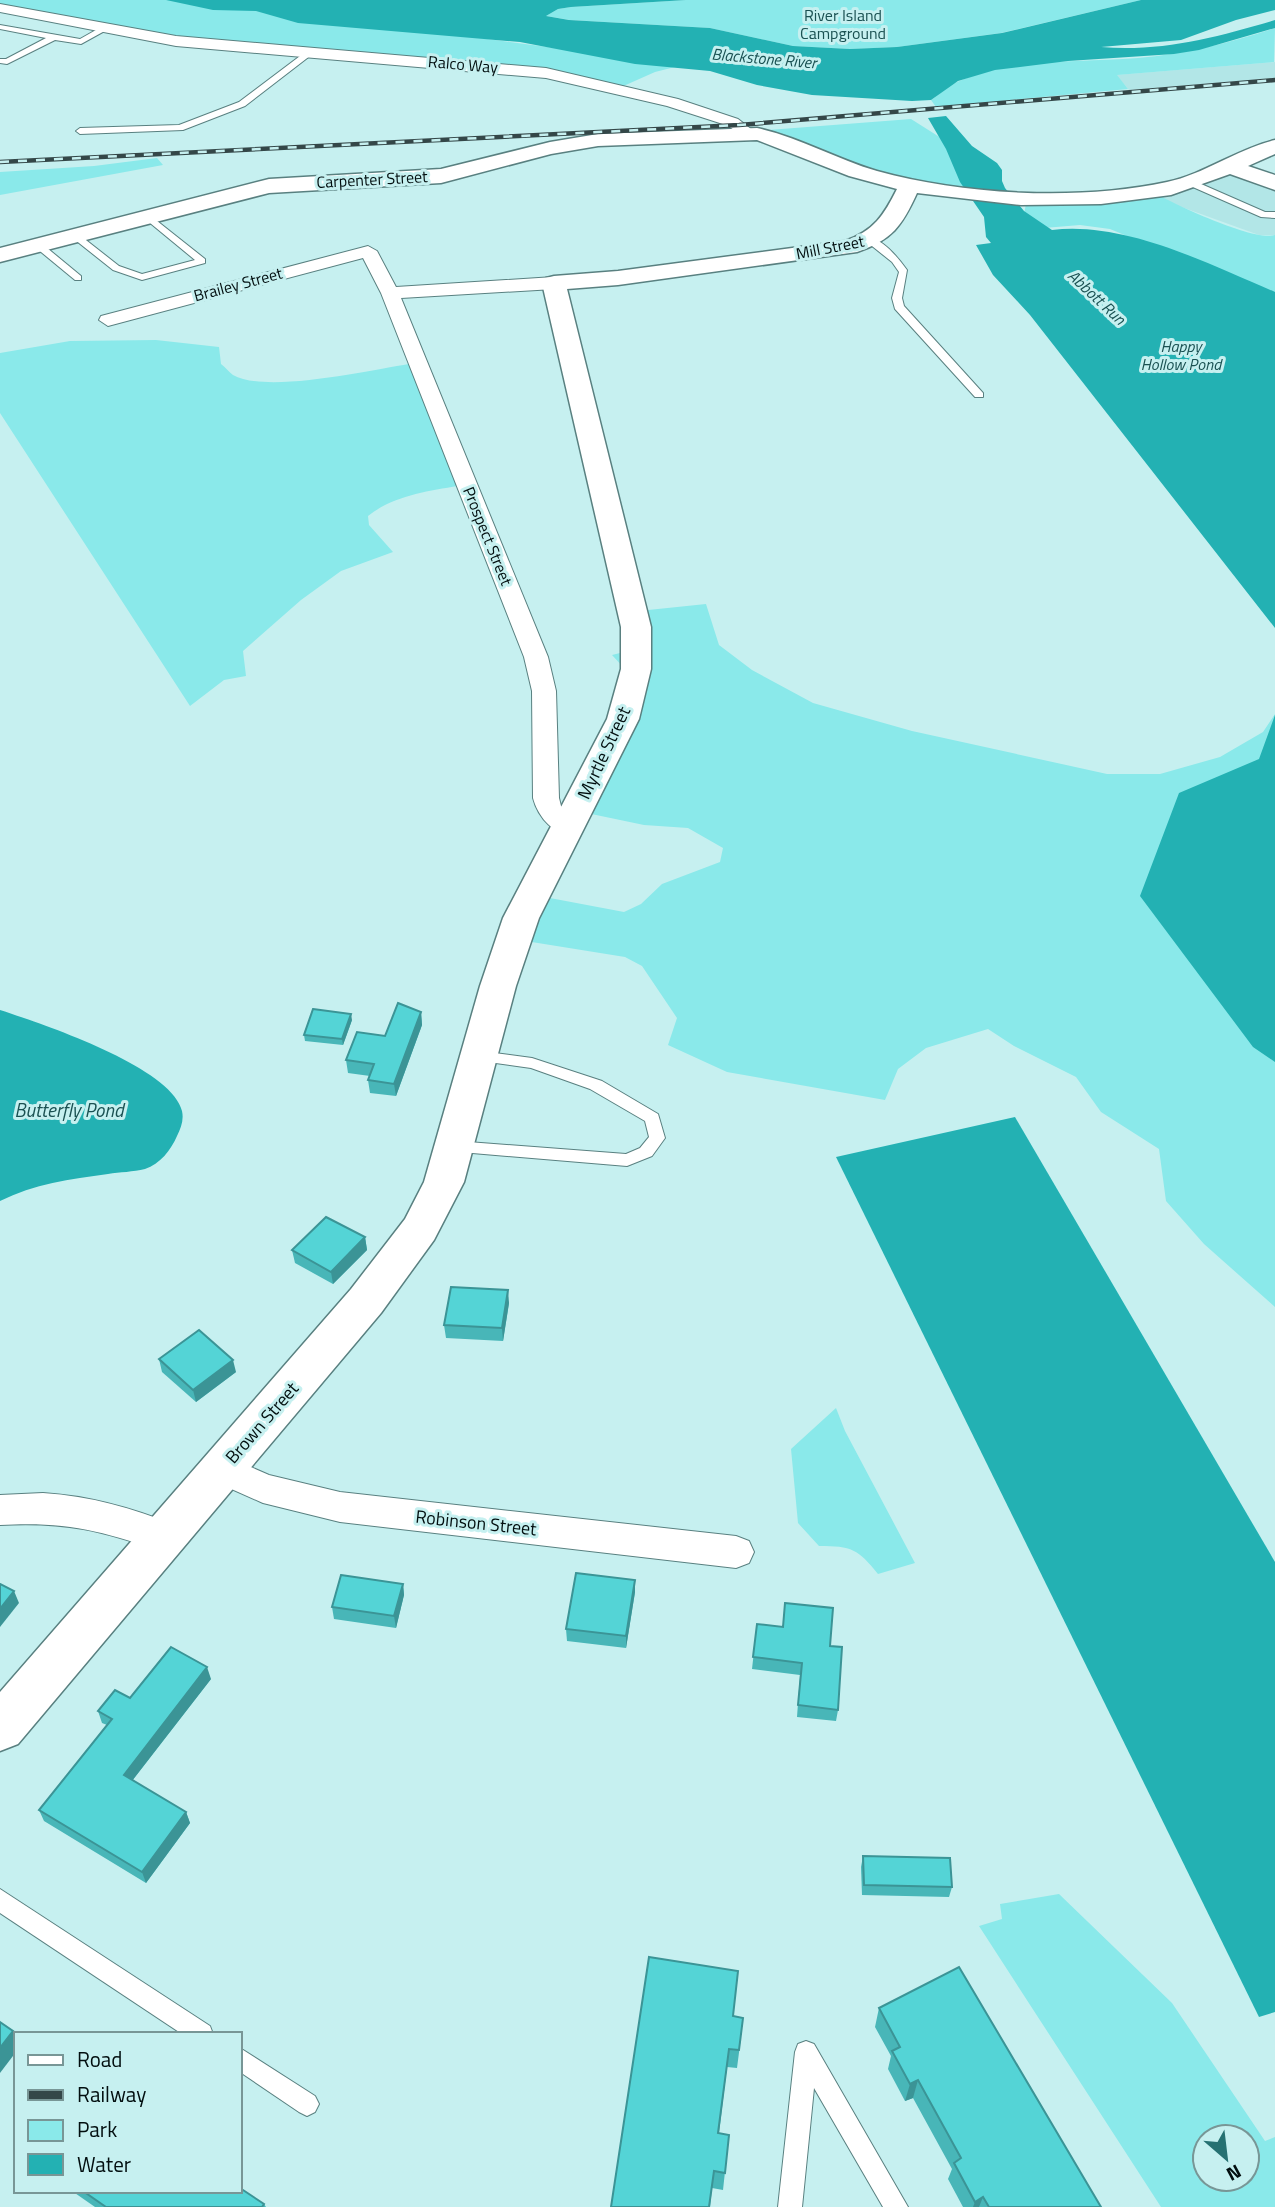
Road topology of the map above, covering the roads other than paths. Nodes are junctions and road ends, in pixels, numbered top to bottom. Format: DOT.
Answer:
graph roads {
  1 [pos="0,8"];
  2 [pos="0,27"];
  3 [pos="106,29"];
  4 [pos="54,37"];
  5 [pos="311,52"];
  6 [pos="0,61"];
  7 [pos="80,131"];
  8 [pos="748,133"];
  9 [pos="1275,146"];
  10 [pos="1229,166"];
  11 [pos="1189,182"];
  12 [pos="1275,183"];
  13 [pos="910,185"];
  14 [pos="1271,215"];
  15 [pos="146,216"];
  16 [pos="74,235"];
  17 [pos="870,240"];
  18 [pos="38,245"];
  19 [pos="368,251"];
  20 [pos="0,255"];
  21 [pos="78,278"];
  22 [pos="554,283"];
  23 [pos="390,293"];
  24 [pos="108,320"];
  25 [pos="979,394"];
  26 [pos="567,827"];
  27 [pos="475,1071"];
  28 [pos="456,1147"];
  29 [pos="221,1469"];
  30 [pos="0,1510"];
  31 [pos="164,1537"];
  32 [pos="736,1552"];
  33 [pos="0,1728"];
  34 [pos="0,1900"];
  35 [pos="199,2032"];
  36 [pos="242,2060"];
  37 [pos="307,2104"];
  38 [pos="790,2207"];
  39 [pos="896,2207"];
  1 -- 3 [label="street, Ralco Way"];
  2 -- 4 [label="lane"];
  3 -- 4 [label="lane"];
  3 -- 5 [label="street, Ralco Way"];
  4 -- 6 [label="lane"];
  5 -- 7 [label="lane"];
  5 -- 8 [label="street, Ralco Way"];
  8 -- 13 [label="street, Ralco Way"];
  8 -- 15 [label="street, Carpenter Street"];
  9 -- 10 [label="street"];
  10 -- 11 [label="street"];
  10 -- 12 [label="street"];
  11 -- 13 [label="street"];
  11 -- 14 [label="lane"];
  13 -- 17 [label="street, Mill Street"];
  15 -- 16 [label="street, Carpenter Street"];
  15 -- 16 [label="lane"];
  16 -- 18 [label="street, Carpenter Street"];
  17 -- 22 [label="street, Mill Street"];
  17 -- 25 [label="lane"];
  18 -- 20 [label="street, Carpenter Street"];
  18 -- 21 [label="lane"];
  19 -- 23 [label="street, Prospect Street"];
  19 -- 24 [label="street, Brailey Street"];
  22 -- 23 [label="street, Mill Street"];
  22 -- 26 [label="street, Myrtle Street"];
  23 -- 26 [label="street, Prospect Street"];
  26 -- 27 [label="street, Myrtle Street"];
  27 -- 28 [label="street, Brown Street"];
  27 -- 28 [label="lane"];
  28 -- 29 [label="street, Brown Street"];
  29 -- 31 [label="street, Brown Street"];
  29 -- 32 [label="street, Robinson Street"];
  30 -- 31 [label="street"];
  31 -- 33 [label="street, Brown Street"];
  34 -- 35 [label="lane"];
  36 -- 37 [label="lane"];
  38 -- 39 [label="lane"];
}
